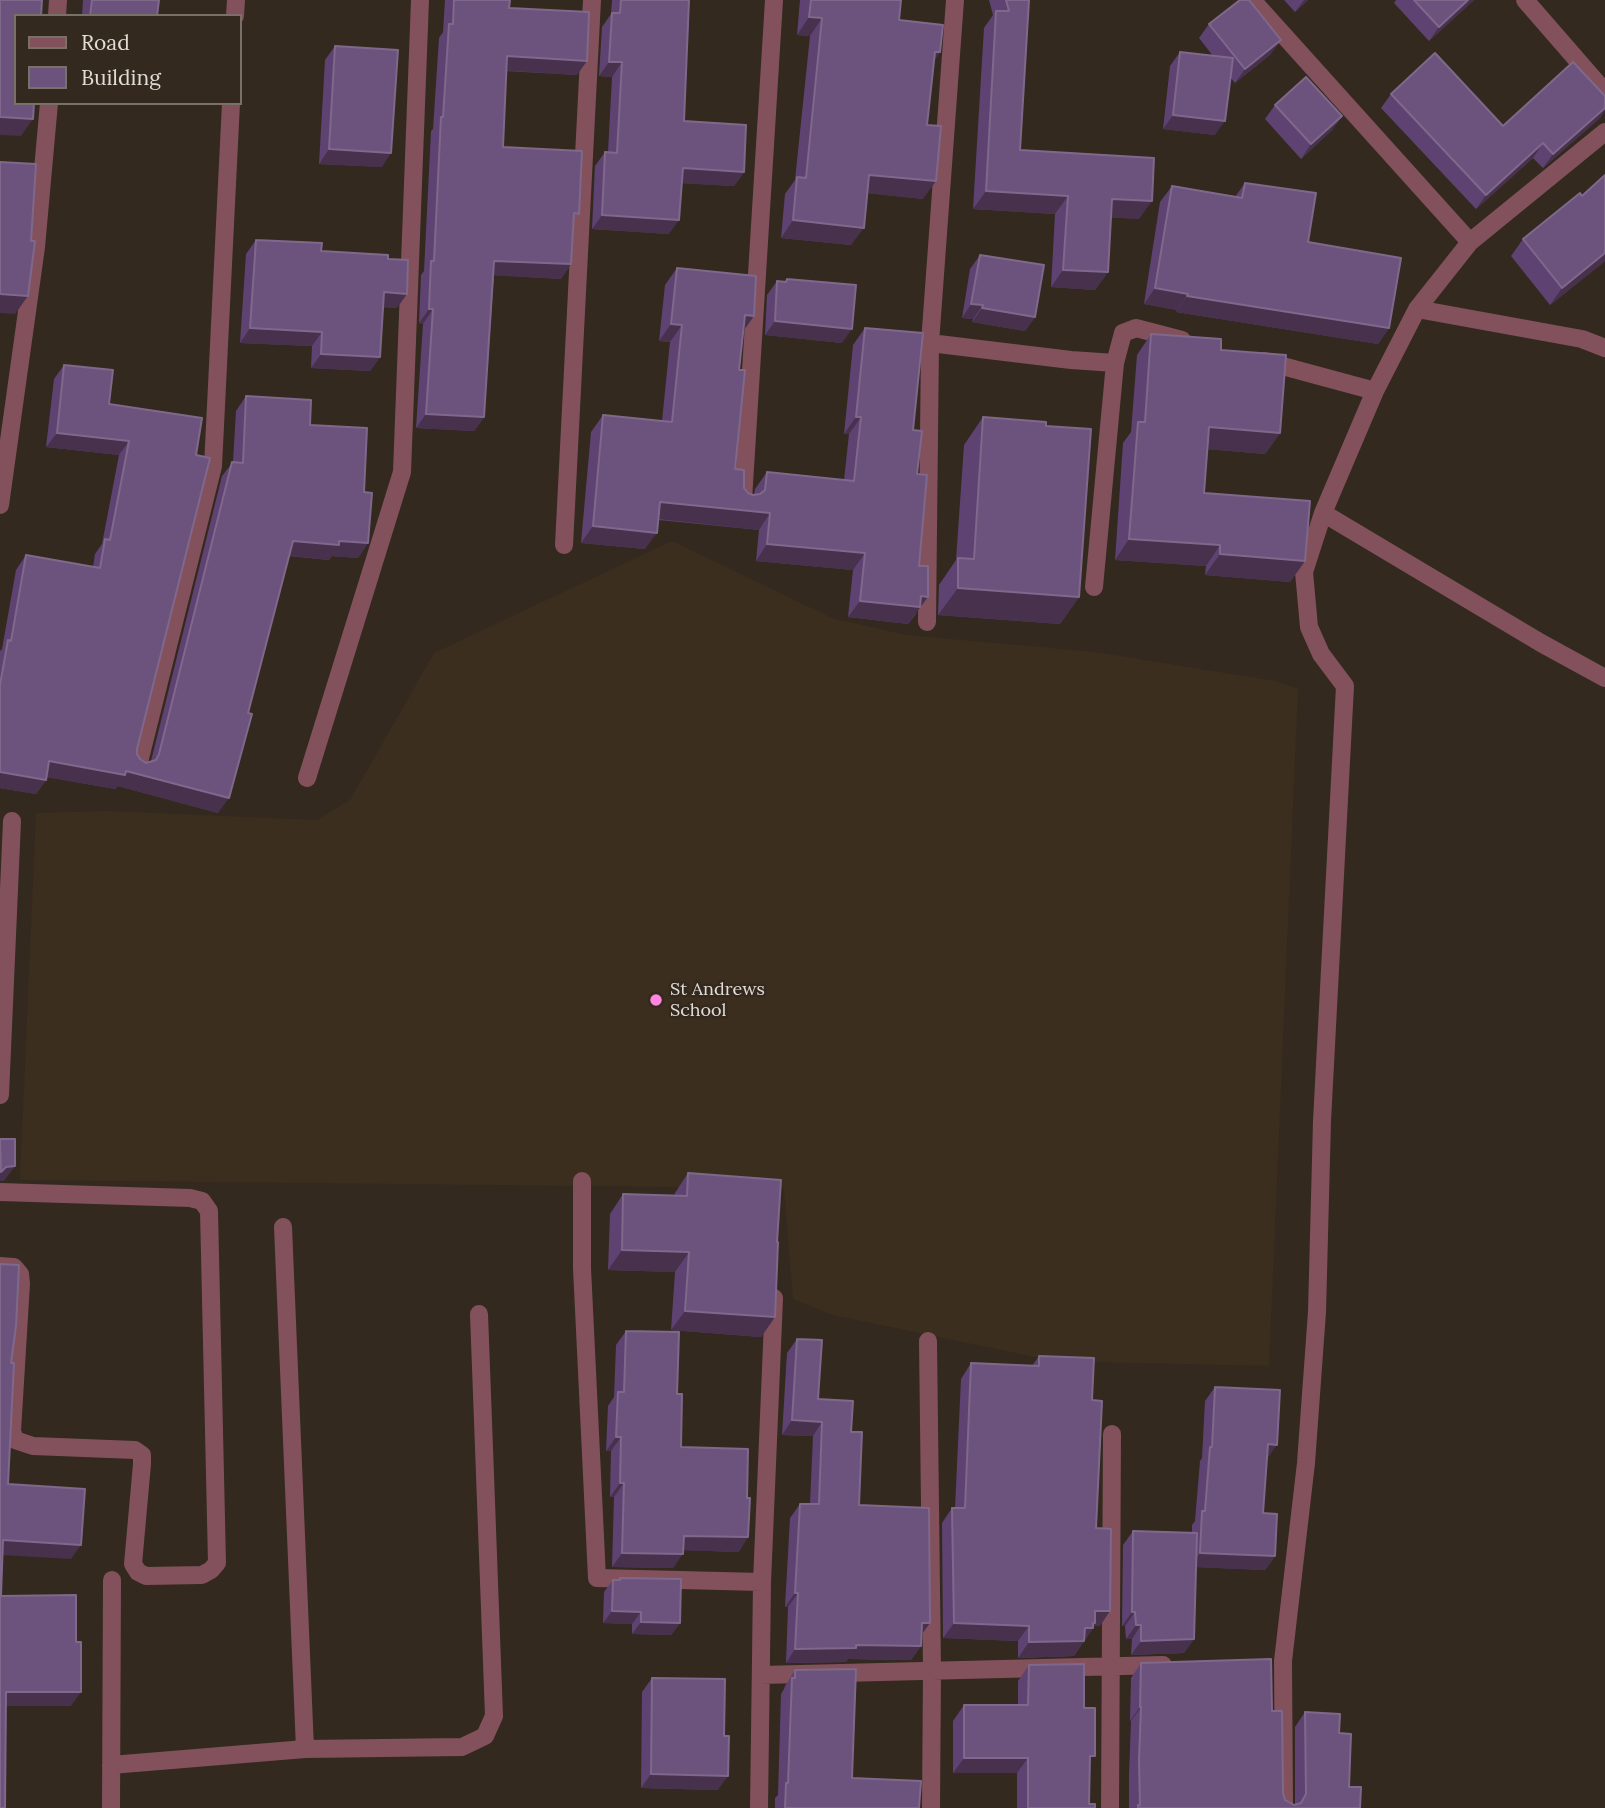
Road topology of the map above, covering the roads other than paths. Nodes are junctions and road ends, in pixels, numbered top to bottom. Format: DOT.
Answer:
graph roads {
  1 [pos="419,0"];
  2 [pos="592,0"];
  3 [pos="775,0"];
  4 [pos="955,0"];
  5 [pos="1252,0"];
  6 [pos="1525,0"];
  7 [pos="1605,92"];
  8 [pos="49,105"];
  9 [pos="231,105"];
  10 [pos="1605,132"];
  11 [pos="1470,242"];
  12 [pos="1417,309"];
  13 [pos="930,343"];
  14 [pos="1202,345"];
  15 [pos="1605,348"];
  16 [pos="1242,356"];
  17 [pos="1115,363"];
  18 [pos="1375,391"];
  19 [pos="743,501"];
  20 [pos="0,505"];
  21 [pos="1323,513"];
  22 [pos="564,545"];
  23 [pos="1094,587"];
  24 [pos="927,622"];
  25 [pos="1605,678"];
  26 [pos="138,766"];
  27 [pos="307,778"];
  28 [pos="12,821"];
  29 [pos="0,1095"];
  30 [pos="582,1181"];
  31 [pos="0,1192"];
  32 [pos="283,1227"];
  33 [pos="0,1266"];
  34 [pos="775,1284"];
  35 [pos="480,1314"];
  36 [pos="928,1341"];
  37 [pos="1112,1434"];
  38 [pos="112,1580"];
  39 [pos="762,1582"];
  40 [pos="1177,1665"];
  41 [pos="1111,1667"];
  42 [pos="932,1671"];
  43 [pos="761,1675"];
  44 [pos="305,1749"];
  45 [pos="111,1765"];
  46 [pos="111,1808"];
  47 [pos="759,1808"];
  48 [pos="931,1808"];
  49 [pos="1110,1808"];
  50 [pos="1284,1808"];
  1 -- 27 [label="street"];
  2 -- 22 [label="street"];
  3 -- 19 [label="street"];
  4 -- 13 [label="street"];
  5 -- 11 [label="street"];
  6 -- 7 [label="street"];
  8 -- 20 [label="street"];
  9 -- 26 [label="street"];
  10 -- 11 [label="street"];
  11 -- 12 [label="street"];
  12 -- 15 [label="street"];
  12 -- 18 [label="street"];
  13 -- 17 [label="street"];
  13 -- 24 [label="street"];
  14 -- 17 [label="street"];
  16 -- 18 [label="street"];
  17 -- 23 [label="street"];
  18 -- 21 [label="street"];
  21 -- 25 [label="street"];
  21 -- 50 [label="street"];
  28 -- 29 [label="street"];
  30 -- 39 [label="street"];
  31 -- 33 [label="street"];
  32 -- 44 [label="street"];
  34 -- 39 [label="street"];
  35 -- 44 [label="street"];
  36 -- 42 [label="street"];
  37 -- 41 [label="street"];
  38 -- 45 [label="street"];
  39 -- 43 [label="street"];
  40 -- 41 [label="street"];
  41 -- 42 [label="street"];
  41 -- 49 [label="street"];
  42 -- 43 [label="street"];
  42 -- 48 [label="street"];
  43 -- 47 [label="street"];
  44 -- 45 [label="street"];
  45 -- 46 [label="street"];
}
